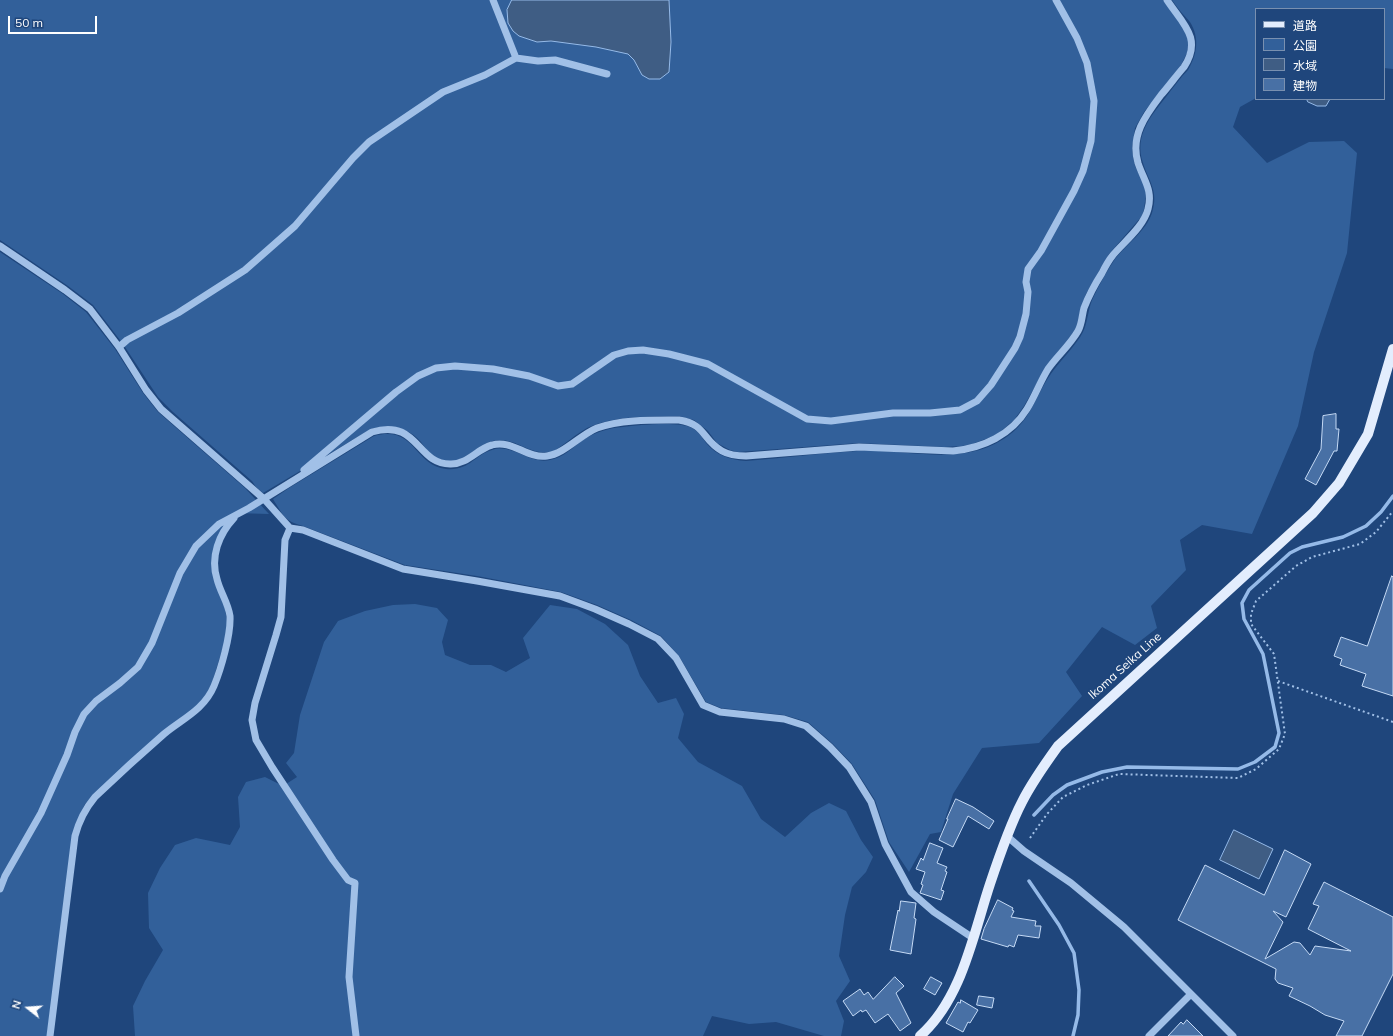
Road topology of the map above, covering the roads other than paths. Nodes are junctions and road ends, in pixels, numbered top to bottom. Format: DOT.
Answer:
graph roads {
  1 [pos="493,0"];
  2 [pos="1056,0"];
  3 [pos="1167,0"];
  4 [pos="516,58"];
  5 [pos="608,74"];
  6 [pos="0,246"];
  7 [pos="119,347"];
  8 [pos="1393,349"];
  9 [pos="287,484"];
  10 [pos="264,499"];
  11 [pos="237,515"];
  12 [pos="290,528"];
  13 [pos="1008,837"];
  14 [pos="0,889"];
  15 [pos="973,938"];
  16 [pos="1191,994"];
  17 [pos="50,1036"];
  18 [pos="356,1036"];
  19 [pos="920,1036"];
  20 [pos="1149,1036"];
  21 [pos="1233,1036"];
  1 -- 4 [label="street"];
  2 -- 9 [label="street"];
  3 -- 9 [label="street"];
  4 -- 5 [label="street"];
  4 -- 7 [label="street"];
  6 -- 7 [label="street"];
  7 -- 10 [label="street"];
  8 -- 13 [label="main road, Ikoma Seika Line"];
  9 -- 10 [label="street"];
  10 -- 11 [label="street"];
  10 -- 12 [label="street"];
  11 -- 14 [label="street"];
  11 -- 17 [label="street"];
  12 -- 15 [label="street"];
  12 -- 18 [label="street"];
  13 -- 15 [label="main road, Ikoma Seika Line"];
  13 -- 16 [label="street"];
  15 -- 19 [label="main road, Ikoma Seika Line"];
  16 -- 20 [label="street"];
  16 -- 21 [label="street"];
}
